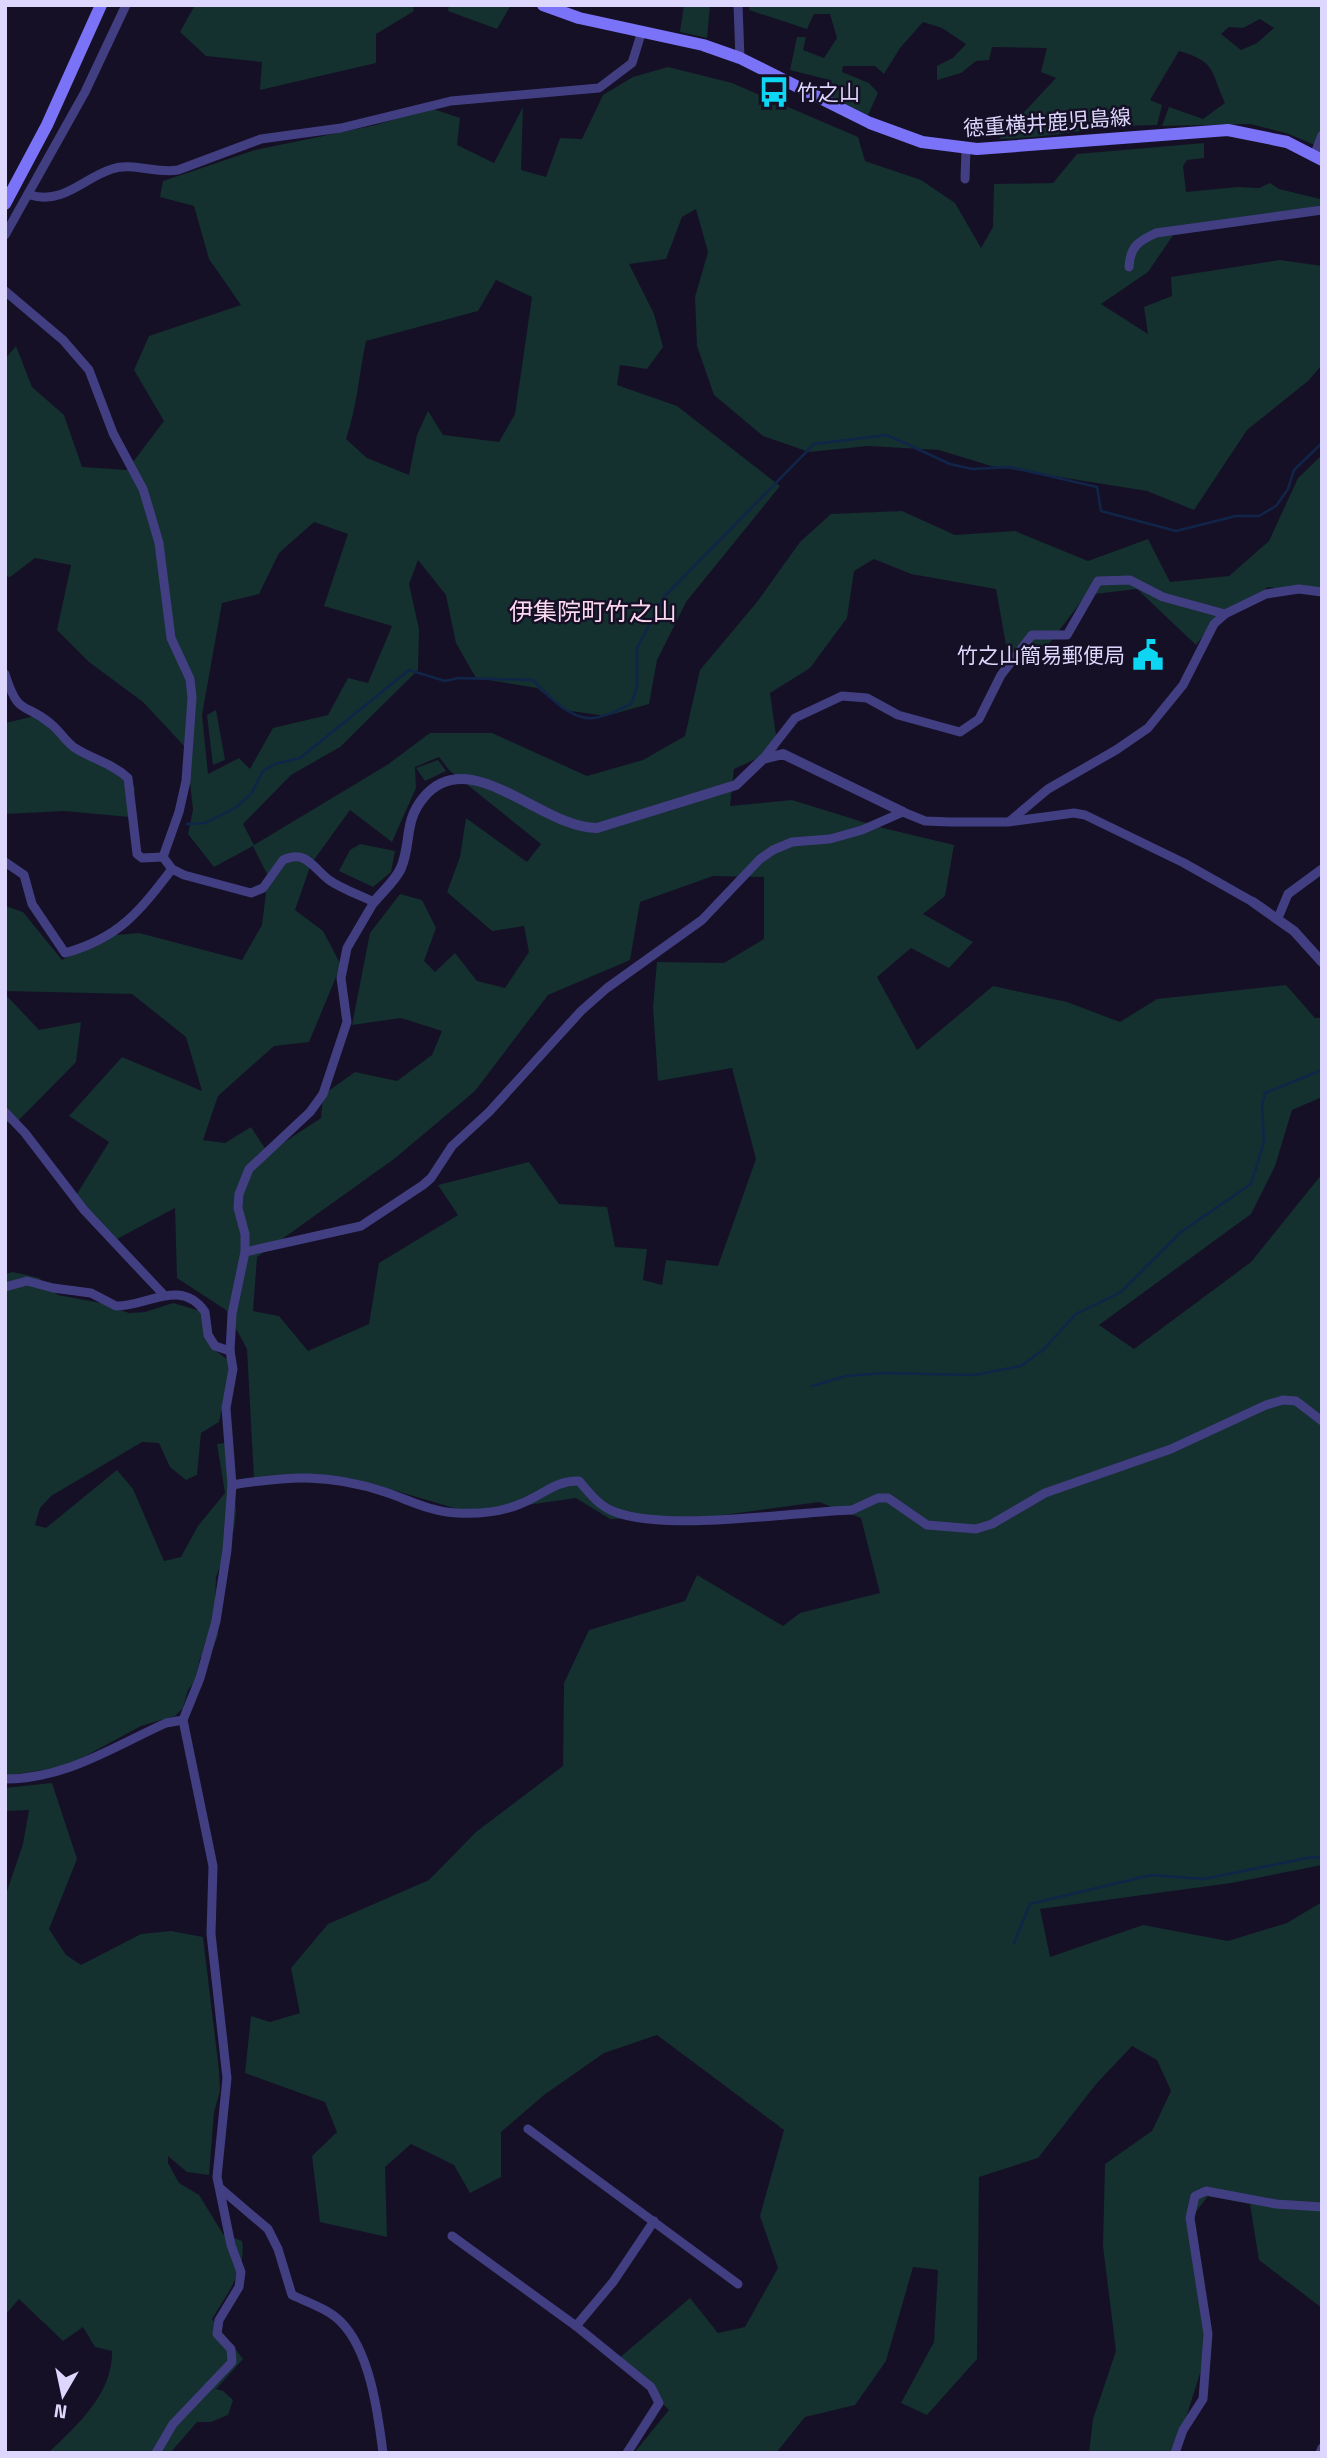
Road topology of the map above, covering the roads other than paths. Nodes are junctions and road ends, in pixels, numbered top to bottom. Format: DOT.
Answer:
graph roads {
  1 [pos="101,5"];
  2 [pos="126,5"];
  3 [pos="543,5"];
  4 [pos="738,5"];
  5 [pos="642,31"];
  6 [pos="740,58"];
  7 [pos="1322,135"];
  8 [pos="966,148"];
  9 [pos="1318,158"];
  10 [pos="965,179"];
  11 [pos="30,195"];
  12 [pos="5,204"];
  13 [pos="1322,209"];
  14 [pos="5,235"];
  15 [pos="1129,267"];
  16 [pos="5,291"];
  17 [pos="1322,592"];
  18 [pos="1225,614"];
  19 [pos="5,674"];
  20 [pos="763,759"];
  21 [pos="903,812"];
  22 [pos="1008,822"];
  23 [pos="163,857"];
  24 [pos="5,862"];
  25 [pos="172,869"];
  26 [pos="1322,869"];
  27 [pos="374,902"];
  28 [pos="1253,902"];
  29 [pos="1278,918"];
  30 [pos="1322,962"];
  31 [pos="5,1112"];
  32 [pos="245,1252"];
  33 [pos="5,1287"];
  34 [pos="163,1294"];
  35 [pos="230,1351"];
  36 [pos="1322,1421"];
  37 [pos="232,1485"];
  38 [pos="183,1720"];
  39 [pos="5,1779"];
  40 [pos="528,2129"];
  41 [pos="220,2188"];
  42 [pos="1322,2207"];
  43 [pos="654,2221"];
  44 [pos="453,2236"];
  45 [pos="738,2284"];
  46 [pos="576,2326"];
  47 [pos="156,2453"];
  48 [pos="383,2453"];
  49 [pos="626,2453"];
  50 [pos="1175,2453"];
  1 -- 12 [label="main road"];
  2 -- 11 [label="street"];
  3 -- 5 [label="main road, 徳重横井鹿児島線"];
  4 -- 6 [label="street"];
  5 -- 6 [label="main road, 徳重横井鹿児島線"];
  5 -- 11 [label="street"];
  6 -- 8 [label="main road, 徳重横井鹿児島線"];
  7 -- 9 [label="street"];
  8 -- 9 [label="main road, 徳重横井鹿児島線"];
  8 -- 10 [label="street"];
  11 -- 14 [label="street"];
  13 -- 15 [label="street"];
  16 -- 23 [label="street"];
  17 -- 18 [label="street"];
  18 -- 20 [label="street"];
  18 -- 22 [label="street"];
  19 -- 23 [label="street"];
  20 -- 21 [label="street"];
  20 -- 27 [label="street"];
  21 -- 22 [label="street"];
  21 -- 32 [label="street"];
  22 -- 28 [label="street"];
  23 -- 25 [label="street"];
  24 -- 25 [label="street"];
  25 -- 27 [label="street"];
  26 -- 29 [label="street"];
  27 -- 32 [label="street"];
  28 -- 29 [label="street"];
  29 -- 30 [label="street"];
  31 -- 34 [label="street"];
  32 -- 35 [label="street"];
  33 -- 34 [label="street"];
  34 -- 35 [label="street"];
  35 -- 37 [label="street"];
  36 -- 37 [label="street"];
  37 -- 38 [label="street"];
  38 -- 39 [label="street"];
  38 -- 41 [label="street"];
  40 -- 43 [label="street"];
  41 -- 47 [label="street"];
  41 -- 48 [label="street"];
  42 -- 50 [label="street"];
  43 -- 45 [label="street"];
  43 -- 46 [label="street"];
  44 -- 46 [label="street"];
  46 -- 49 [label="street"];
}
